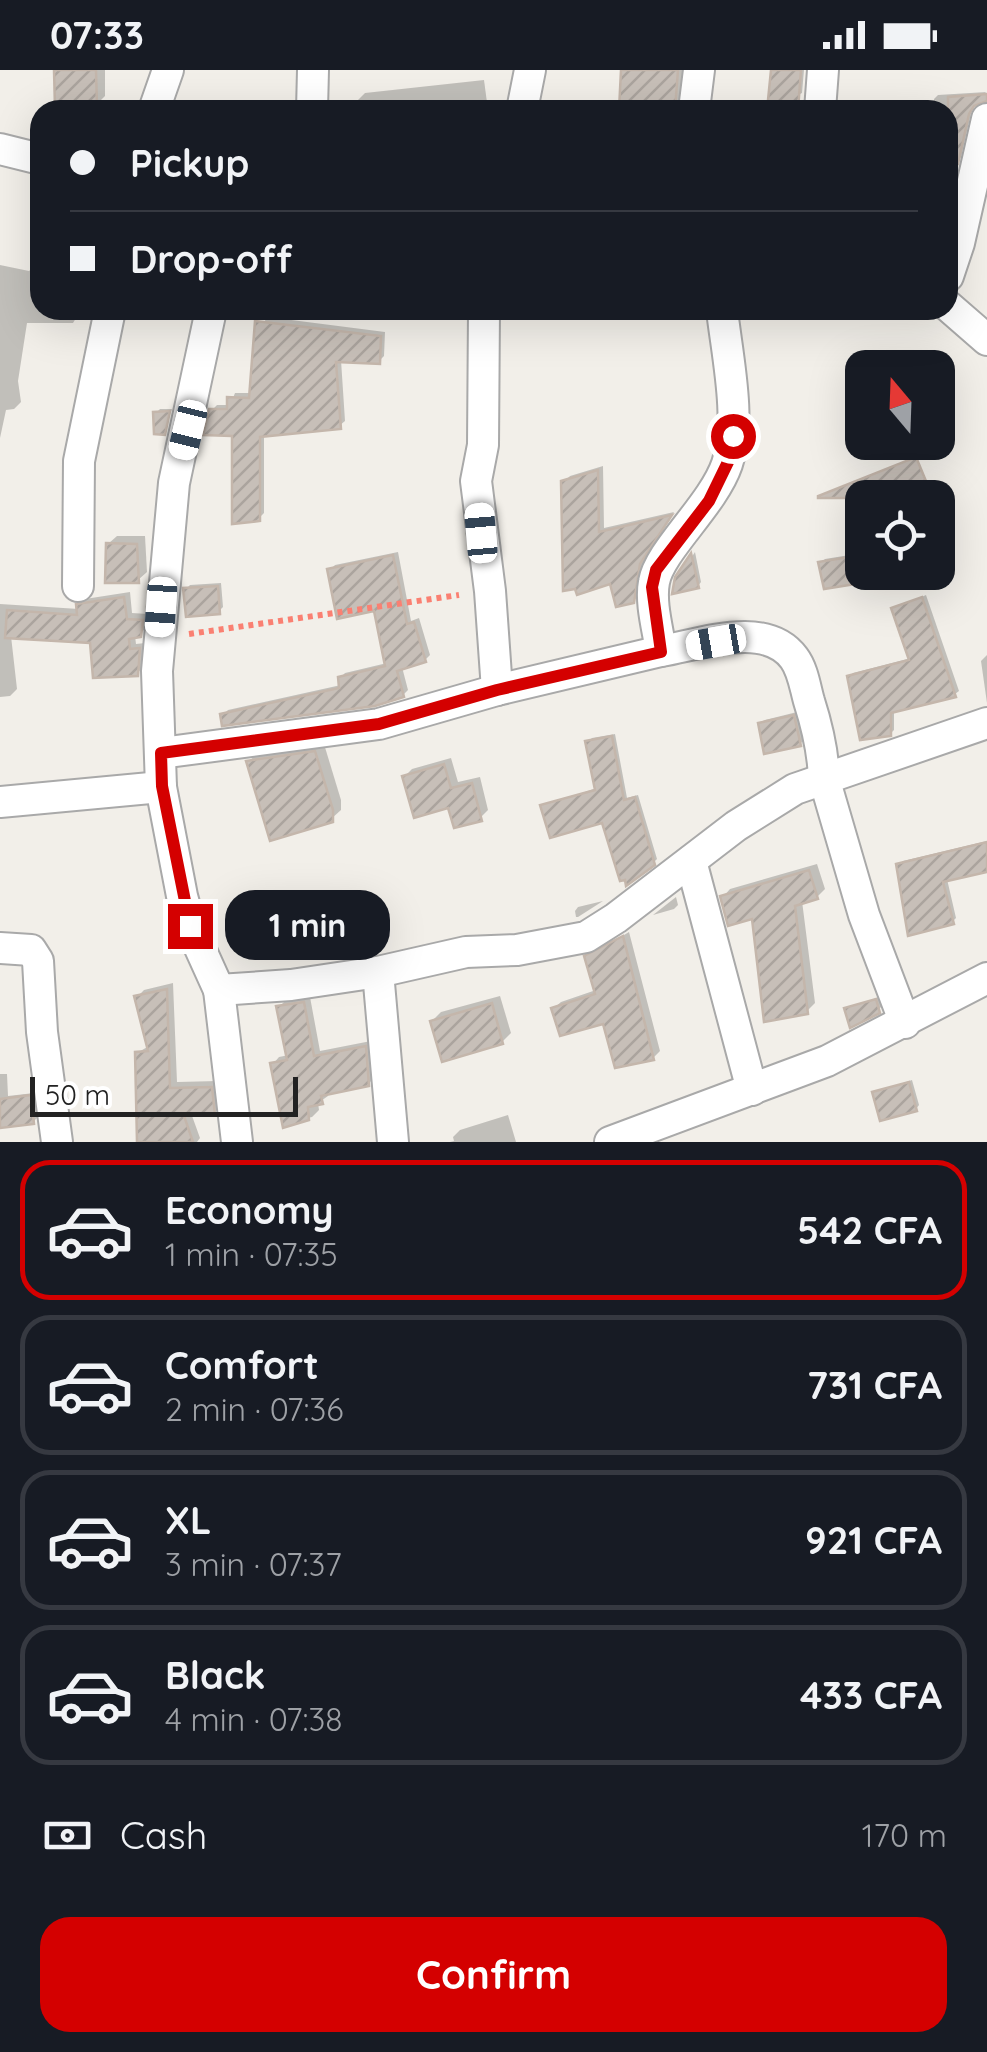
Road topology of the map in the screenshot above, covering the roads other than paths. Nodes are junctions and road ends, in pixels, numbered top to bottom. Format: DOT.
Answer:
graph roads {
  1 [pos="168,70"];
  2 [pos="313,70"];
  3 [pos="530,70"];
  4 [pos="699,70"];
  5 [pos="822,70"];
  6 [pos="158,100"];
  7 [pos="312,100"];
  8 [pos="524,100"];
  9 [pos="695,100"];
  10 [pos="820,100"];
  11 [pos="987,119"];
  12 [pos="0,148"];
  13 [pos="30,156"];
  14 [pos="958,243"];
  15 [pos="958,315"];
  16 [pos="108,320"];
  17 [pos="209,320"];
  18 [pos="484,320"];
  19 [pos="723,320"];
  20 [pos="987,340"];
  21 [pos="78,586"];
  22 [pos="661,652"];
  23 [pos="497,690"];
  24 [pos="987,722"];
  25 [pos="161,753"];
  26 [pos="824,778"];
  27 [pos="162,786"];
  28 [pos="0,802"];
  29 [pos="692,862"];
  30 [pos="0,948"];
  31 [pos="378,972"];
  32 [pos="987,978"];
  33 [pos="219,990"];
  34 [pos="904,1024"];
  35 [pos="752,1090"];
  36 [pos="57,1142"];
  37 [pos="236,1142"];
  38 [pos="393,1142"];
  39 [pos="610,1142"];
  1 -- 6 [label="street"];
  2 -- 7 [label="street"];
  3 -- 8 [label="street"];
  4 -- 9 [label="street"];
  5 -- 10 [label="street"];
  11 -- 14 [label="street"];
  12 -- 13 [label="street"];
  15 -- 20 [label="street"];
  16 -- 21 [label="street"];
  17 -- 25 [label="street"];
  18 -- 23 [label="street"];
  19 -- 22 [label="street"];
  22 -- 23 [label="street"];
  22 -- 26 [label="street"];
  23 -- 25 [label="street"];
  24 -- 26 [label="street"];
  25 -- 27 [label="street"];
  26 -- 29 [label="street"];
  26 -- 34 [label="street"];
  27 -- 28 [label="street"];
  27 -- 33 [label="street"];
  29 -- 31 [label="street"];
  29 -- 35 [label="street"];
  30 -- 36 [label="street"];
  31 -- 33 [label="street"];
  31 -- 38 [label="street"];
  32 -- 34 [label="street"];
  33 -- 37 [label="street"];
  34 -- 35 [label="street"];
  35 -- 39 [label="street"];
}
